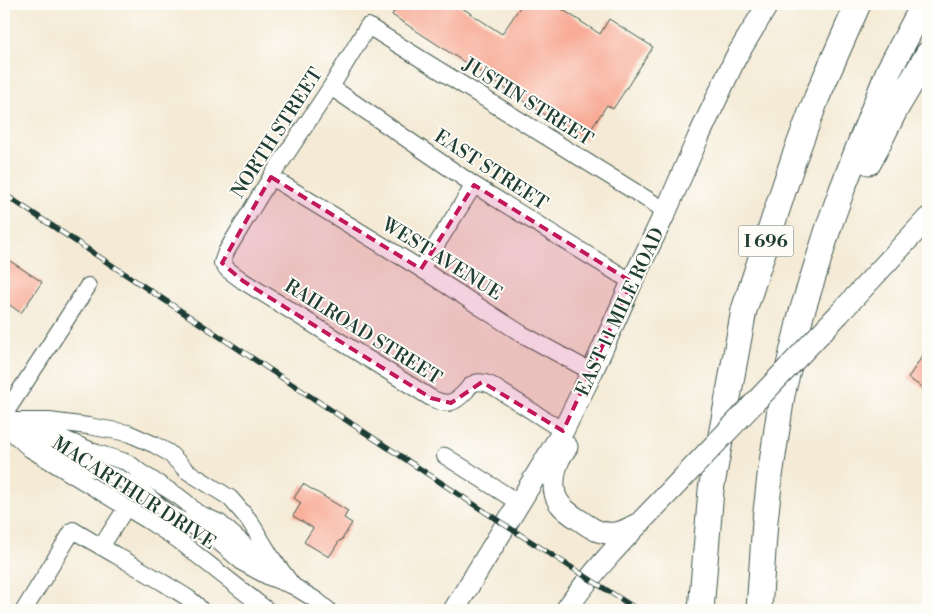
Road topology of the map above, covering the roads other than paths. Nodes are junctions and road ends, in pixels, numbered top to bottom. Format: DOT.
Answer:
graph roads {
  1 [pos="768,4"];
  2 [pos="858,4"];
  3 [pos="924,4"];
  4 [pos="368,26"];
  5 [pos="928,54"];
  6 [pos="331,87"];
  7 [pos="271,177"];
  8 [pos="474,185"];
  9 [pos="666,211"];
  10 [pos="928,218"];
  11 [pos="222,263"];
  12 [pos="421,269"];
  13 [pos="632,282"];
  14 [pos="811,282"];
  15 [pos="88,286"];
  16 [pos="619,312"];
  17 [pos="592,372"];
  18 [pos="7,421"];
  19 [pos="563,431"];
  20 [pos="444,456"];
  21 [pos="519,503"];
  22 [pos="126,508"];
  23 [pos="641,522"];
  24 [pos="101,547"];
  25 [pos="284,573"];
  26 [pos="293,586"];
  27 [pos="24,610"];
  28 [pos="201,610"];
  29 [pos="267,610"];
  30 [pos="327,610"];
  31 [pos="454,610"];
  32 [pos="566,610"];
  33 [pos="701,610"];
  34 [pos="759,610"];
  1 -- 9 [label="main road, EAST 11 MILE ROAD"];
  2 -- 33 [label="highway, I 696"];
  3 -- 14 [label="highway, I 696"];
  4 -- 6 [label="street, NORTH STREET"];
  4 -- 9 [label="street, JUSTIN STREET"];
  5 -- 14 [label="highway"];
  6 -- 7 [label="street, NORTH STREET"];
  6 -- 8 [label="street, EAST STREET"];
  7 -- 11 [label="street, NORTH STREET"];
  7 -- 12 [label="street, WEST AVENUE"];
  8 -- 12 [label="street"];
  8 -- 13 [label="street, EAST STREET"];
  9 -- 13 [label="main road, EAST 11 MILE ROAD"];
  10 -- 23 [label="main road, bridge"];
  11 -- 19 [label="street, RAILROAD STREET"];
  12 -- 17 [label="street, WEST AVENUE"];
  13 -- 16 [label="main road, EAST 11 MILE ROAD"];
  14 -- 34 [label="highway, I 696"];
  15 -- 18 [label="street"];
  16 -- 17 [label="main road, EAST 11 MILE ROAD"];
  16 -- 23 [label="main road"];
  17 -- 19 [label="main road, EAST 11 MILE ROAD"];
  18 -- 22 [label="street, MACARTHUR DRIVE"];
  18 -- 25 [label="street"];
  18 -- 25 [label="street"];
  18 -- 26 [label="street"];
  19 -- 21 [label="main road, EAST 11 MILE ROAD"];
  20 -- 21 [label="street"];
  21 -- 31 [label="main road, EAST 11 MILE ROAD"];
  22 -- 24 [label="street"];
  22 -- 29 [label="street, MACARTHUR DRIVE"];
  23 -- 32 [label="main road"];
  24 -- 27 [label="street"];
  24 -- 28 [label="street"];
  25 -- 26 [label="street"];
  26 -- 30 [label="street"];
}
